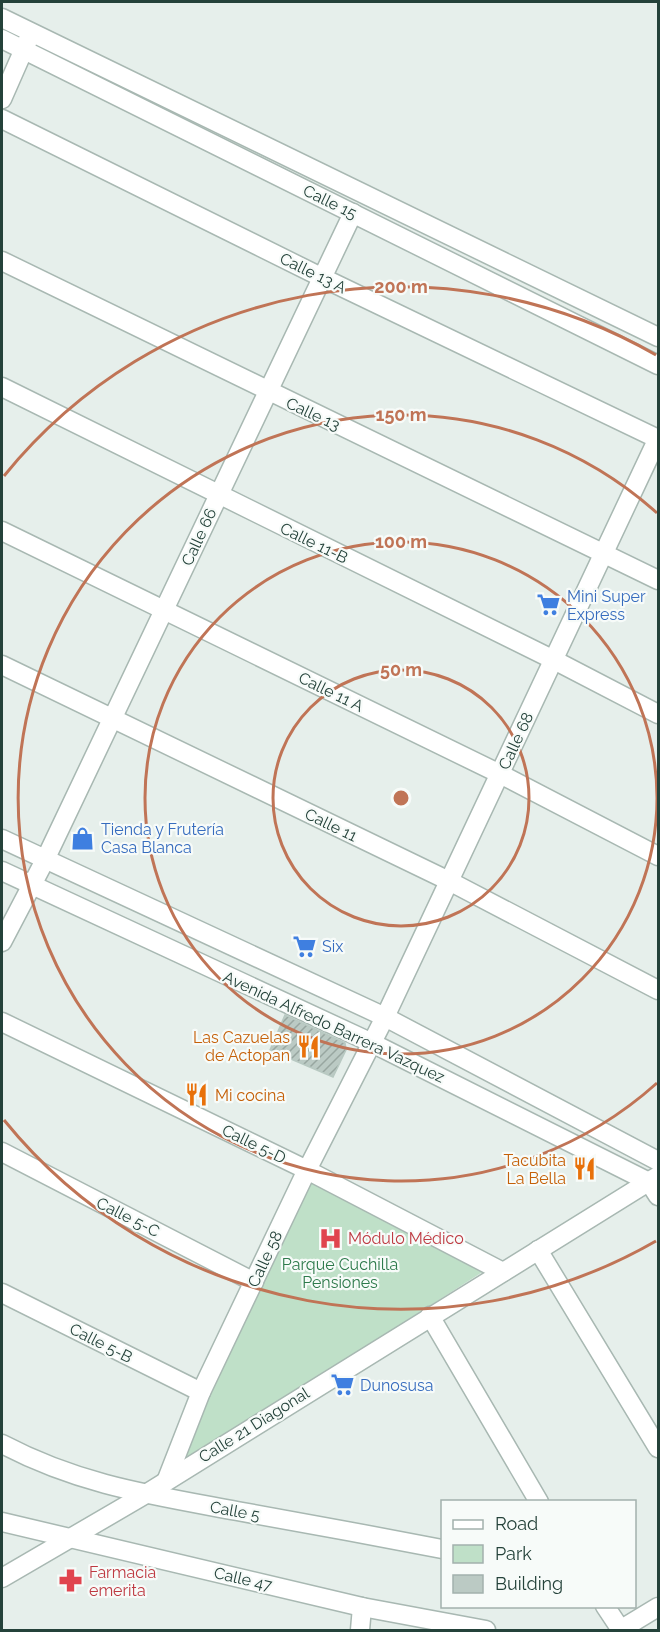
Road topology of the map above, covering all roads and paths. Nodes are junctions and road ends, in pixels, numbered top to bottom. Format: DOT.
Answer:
graph roads {
  1 [pos="2,18"];
  2 [pos="2,39"];
  3 [pos="28,41"];
  4 [pos="2,99"];
  5 [pos="2,119"];
  6 [pos="353,213"];
  7 [pos="2,261"];
  8 [pos="323,278"];
  9 [pos="658,337"];
  10 [pos="658,365"];
  11 [pos="2,387"];
  12 [pos="268,392"];
  13 [pos="658,439"];
  14 [pos="219,496"];
  15 [pos="2,531"];
  16 [pos="604,552"];
  17 [pos="658,580"];
  18 [pos="164,612"];
  19 [pos="554,660"];
  20 [pos="2,665"];
  21 [pos="658,714"];
  22 [pos="112,720"];
  23 [pos="500,774"];
  24 [pos="2,839"];
  25 [pos="658,856"];
  26 [pos="45,860"];
  27 [pos="2,871"];
  28 [pos="449,881"];
  29 [pos="31,886"];
  30 [pos="2,942"];
  31 [pos="658,990"];
  32 [pos="385,1017"];
  33 [pos="2,1022"];
  34 [pos="370,1042"];
  35 [pos="2,1152"];
  36 [pos="658,1161"];
  37 [pos="307,1170"];
  38 [pos="655,1185"];
  39 [pos="538,1250"];
  40 [pos="503,1272"];
  41 [pos="254,1282"];
  42 [pos="2,1293"];
  43 [pos="430,1316"];
  44 [pos="201,1392"];
  45 [pos="2,1444"];
  46 [pos="658,1448"];
  47 [pos="2,1453"];
  48 [pos="32,1460"];
  49 [pos="167,1479"];
  50 [pos="146,1494"];
  51 [pos="538,1500"];
  52 [pos="2,1522"];
  53 [pos="68,1538"];
  54 [pos="441,1549"];
  55 [pos="2,1578"];
  56 [pos="362,1607"];
  57 [pos="658,1607"];
  58 [pos="606,1608"];
  59 [pos="360,1630"];
  60 [pos="486,1630"];
  61 [pos="621,1630"];
  1 -- 3 [label="street, Calle 15"];
  2 -- 3 [label="street, Calle 15"];
  3 -- 4 [label="street"];
  3 -- 6 [label="street, Calle 15"];
  3 -- 9 [label="street, Calle 15"];
  5 -- 8 [label="street, Calle 13 A"];
  6 -- 8 [label="street, Calle 66"];
  6 -- 10 [label="street, Calle 15"];
  7 -- 12 [label="street, Calle 13"];
  8 -- 12 [label="street, Calle 66"];
  8 -- 13 [label="street, Calle 13 A"];
  11 -- 14 [label="street, Calle 11-B"];
  12 -- 14 [label="street, Calle 66"];
  12 -- 16 [label="street, Calle 13"];
  13 -- 16 [label="street, Calle 68"];
  14 -- 18 [label="street, Calle 66"];
  14 -- 19 [label="street, Calle 11-B"];
  15 -- 18 [label="street, Calle 11 A"];
  16 -- 17 [label="street, Calle 13"];
  16 -- 19 [label="street, Calle 68"];
  18 -- 22 [label="street, Calle 66"];
  18 -- 23 [label="street, Calle 11 A"];
  19 -- 21 [label="street, Calle 11-B"];
  19 -- 23 [label="street, Calle 68"];
  20 -- 22 [label="street, Calle 11"];
  22 -- 26 [label="street, Calle 66"];
  22 -- 28 [label="street, Calle 11"];
  23 -- 25 [label="street, Calle 11 A"];
  23 -- 28 [label="street, Calle 68"];
  24 -- 26 [label="street, Avenida Alfredo Barrera Vazquez"];
  26 -- 29 [label="street, Calle 66"];
  26 -- 32 [label="street, Avenida Alfredo Barrera Vazquez"];
  27 -- 29 [label="street, Avenida Alfredo Barrera Vazquez"];
  28 -- 31 [label="street, Calle 11"];
  28 -- 32 [label="street, Calle 68"];
  29 -- 30 [label="street, Calle 66"];
  29 -- 34 [label="street, Avenida Alfredo Barrera Vazquez"];
  32 -- 34 [label="street, Calle 68"];
  32 -- 36 [label="street, Avenida Alfredo Barrera Vazquez"];
  33 -- 37 [label="street, Calle 5-D"];
  34 -- 37 [label="street, Calle 58"];
  34 -- 38 [label="street, Avenida Alfredo Barrera Vazquez"];
  35 -- 41 [label="street, Calle 5-C"];
  37 -- 40 [label="street, Calle 5-D"];
  37 -- 41 [label="street, Calle 58"];
  38 -- 39 [label="street, Calle 21 Diagonal"];
  39 -- 40 [label="street, Calle 21 Diagonal"];
  39 -- 46 [label="street"];
  40 -- 43 [label="street, Calle 21 Diagonal"];
  41 -- 44 [label="street, Calle 58"];
  42 -- 44 [label="street, Calle 5-B"];
  43 -- 49 [label="street, Calle 21 Diagonal"];
  43 -- 51 [label="street"];
  44 -- 49 [label="street, Calle 58"];
  45 -- 48 [label="street, Calle 5"];
  47 -- 48 [label="street, Calle 5"];
  48 -- 50 [label="street, Calle 5"];
  49 -- 50 [label="street, Calle 21 Diagonal"];
  50 -- 53 [label="street, Calle 21 Diagonal"];
  50 -- 54 [label="street, Calle 5"];
  52 -- 53 [label="street, Calle 47"];
  53 -- 55 [label="street, Calle 21 Diagonal"];
  53 -- 56 [label="street, Calle 47"];
  56 -- 59 [label="street"];
  56 -- 60 [label="street, Calle 47"];
  57 -- 61 [label="street"];
  58 -- 61 [label="street"];
}
